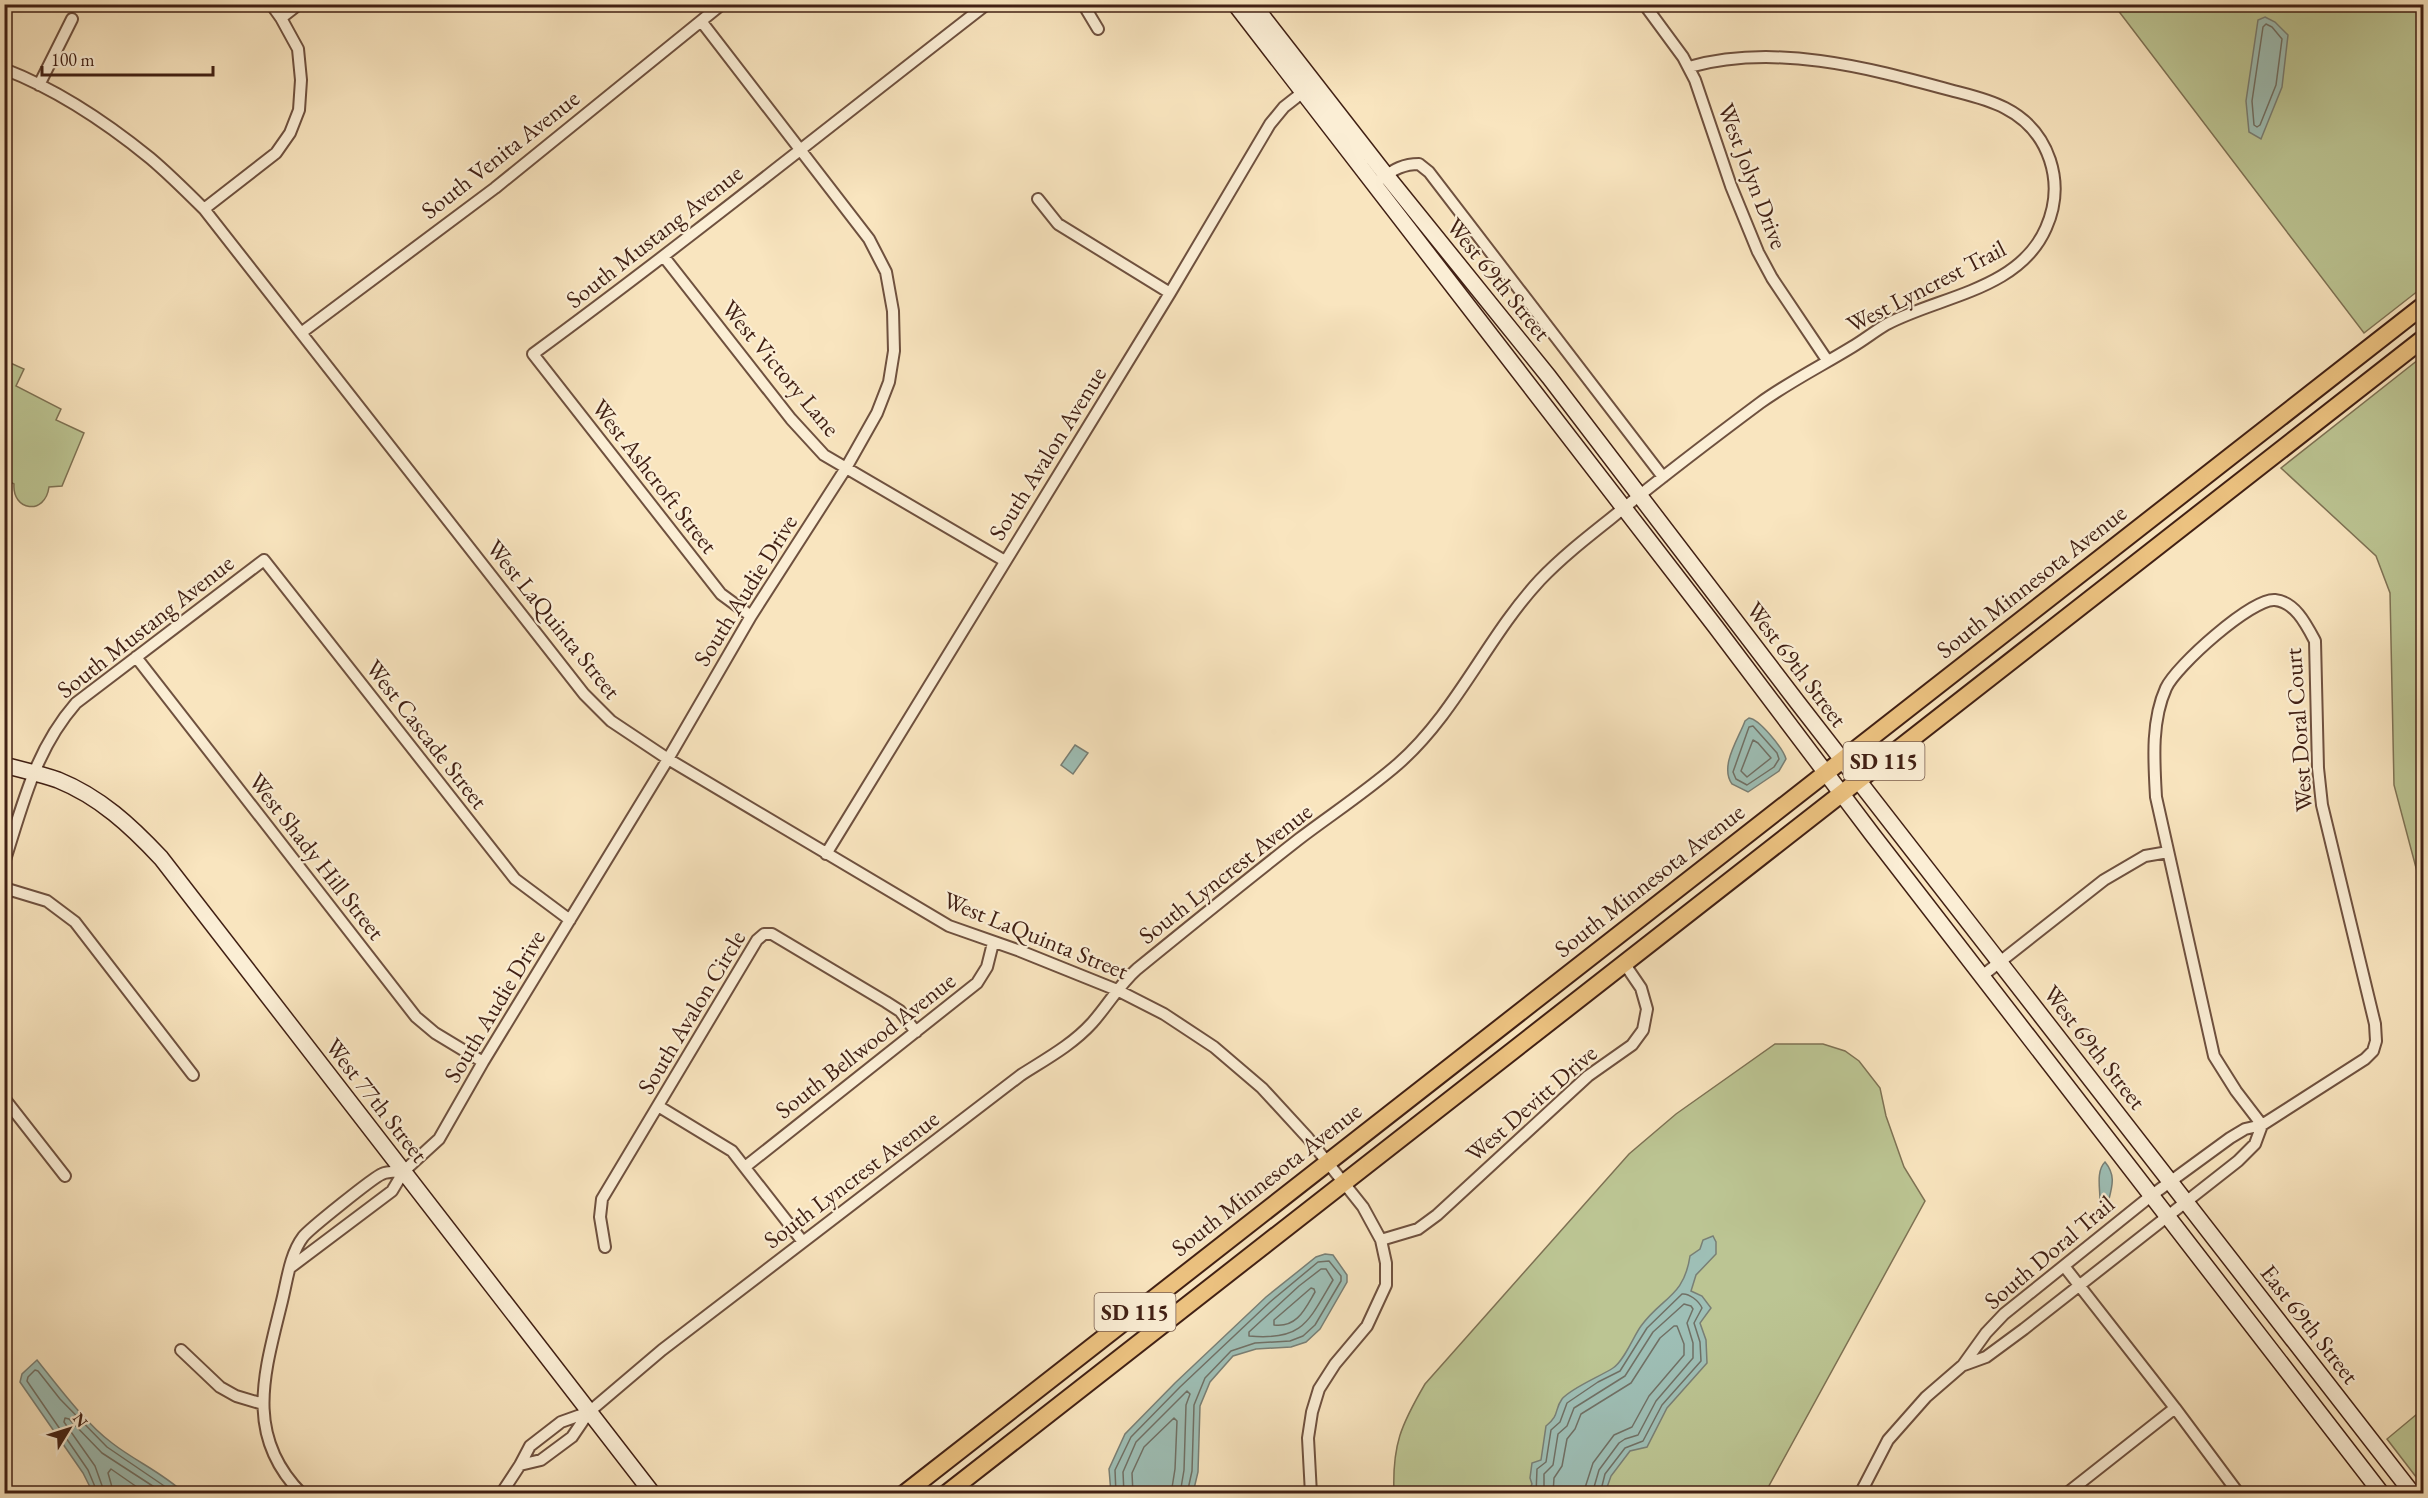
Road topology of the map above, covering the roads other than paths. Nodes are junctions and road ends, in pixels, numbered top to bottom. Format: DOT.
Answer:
graph roads {
  1 [pos="271,4"];
  2 [pos="299,4"];
  3 [pos="722,4"];
  4 [pos="987,4"];
  5 [pos="1083,4"];
  6 [pos="1235,4"];
  7 [pos="1253,4"];
  8 [pos="1644,4"];
  9 [pos="281,18"];
  10 [pos="72,20"];
  11 [pos="701,21"];
  12 [pos="1098,29"];
  13 [pos="1689,67"];
  14 [pos="4,69"];
  15 [pos="39,84"];
  16 [pos="1309,88"];
  17 [pos="800,149"];
  18 [pos="1380,180"];
  19 [pos="1038,199"];
  20 [pos="204,209"];
  21 [pos="664,257"];
  22 [pos="1170,293"];
  23 [pos="2424,304"];
  24 [pos="301,333"];
  25 [pos="2424,338"];
  26 [pos="533,354"];
  27 [pos="1827,360"];
  28 [pos="846,468"];
  29 [pos="1663,477"];
  30 [pos="1640,494"];
  31 [pos="1624,507"];
  32 [pos="264,560"];
  33 [pos="1005,561"];
  34 [pos="752,616"];
  35 [pos="136,657"];
  36 [pos="668,759"];
  37 [pos="1842,759"];
  38 [pos="4,765"];
  39 [pos="1826,772"];
  40 [pos="33,773"];
  41 [pos="1860,780"];
  42 [pos="1841,795"];
  43 [pos="2168,852"];
  44 [pos="826,854"];
  45 [pos="4,863"];
  46 [pos="4,888"];
  47 [pos="570,920"];
  48 [pos="993,943"];
  49 [pos="2000,962"];
  50 [pos="1623,963"];
  51 [pos="1982,976"];
  52 [pos="1118,990"];
  53 [pos="916,1032"];
  54 [pos="2376,1041"];
  55 [pos="483,1062"];
  56 [pos="193,1075"];
  57 [pos="4,1098"];
  58 [pos="658,1106"];
  59 [pos="2262,1125"];
  60 [pos="1327,1162"];
  61 [pos="745,1167"];
  62 [pos="404,1171"];
  63 [pos="65,1176"];
  64 [pos="2170,1181"];
  65 [pos="1343,1183"];
  66 [pos="2152,1195"];
  67 [pos="2187,1202"];
  68 [pos="2168,1216"];
  69 [pos="1381,1240"];
  70 [pos="803,1242"];
  71 [pos="605,1247"];
  72 [pos="2064,1266"];
  73 [pos="291,1267"];
  74 [pos="2080,1287"];
  75 [pos="181,1350"];
  76 [pos="1963,1365"];
  77 [pos="263,1404"];
  78 [pos="2175,1408"];
  79 [pos="589,1412"];
  80 [pos="520,1466"];
  81 [pos="302,1494"];
  82 [pos="501,1494"];
  83 [pos="653,1494"];
  84 [pos="904,1494"];
  85 [pos="946,1494"];
  86 [pos="1311,1494"];
  87 [pos="1860,1494"];
  88 [pos="2066,1494"];
  89 [pos="2239,1494"];
  90 [pos="2382,1494"];
  91 [pos="2413,1494"];
  1 -- 9 [label="street"];
  2 -- 9 [label="street"];
  3 -- 11 [label="street, South Venita Avenue"];
  4 -- 17 [label="street, South Mustang Avenue"];
  5 -- 12 [label="street"];
  6 -- 16 [label="main road, West 69th Street"];
  7 -- 16 [label="main road, West 69th Street"];
  8 -- 13 [label="street, West Jolyn Drive"];
  9 -- 20 [label="street"];
  10 -- 15 [label="street"];
  11 -- 17 [label="street, South Audie Drive"];
  11 -- 24 [label="street, South Venita Avenue"];
  13 -- 27 [label="street, West Jolyn Drive"];
  13 -- 27 [label="street, West Lyncrest Trail"];
  14 -- 15 [label="street, West LaQuinta Street"];
  15 -- 20 [label="street, West LaQuinta Street"];
  16 -- 18 [label="main road, West 69th Street"];
  16 -- 22 [label="street, South Avalon Avenue"];
  17 -- 21 [label="street, South Mustang Avenue"];
  17 -- 28 [label="street, South Audie Drive"];
  18 -- 29 [label="street, West 69th Street"];
  18 -- 30 [label="main road, West 69th Street"];
  18 -- 31 [label="main road, West 69th Street"];
  19 -- 22 [label="street"];
  20 -- 24 [label="street, West LaQuinta Street"];
  21 -- 26 [label="street, South Mustang Avenue"];
  21 -- 28 [label="street, West Victory Lane"];
  22 -- 33 [label="street, South Avalon Avenue"];
  23 -- 37 [label="main road, South Minnesota Avenue / SD 115"];
  24 -- 36 [label="street, West LaQuinta Street"];
  25 -- 41 [label="main road, South Minnesota Avenue / SD 115"];
  26 -- 34 [label="street, West Ashcroft Street"];
  27 -- 29 [label="street, West Lyncrest Trail"];
  28 -- 33 [label="street, West Victory Lane"];
  28 -- 34 [label="street, South Audie Drive"];
  29 -- 30 [label="street, West Lyncrest Trail"];
  30 -- 31 [label="street, South Lyncrest Avenue"];
  30 -- 37 [label="main road, West 69th Street"];
  31 -- 39 [label="main road, West 69th Street"];
  31 -- 52 [label="street, South Lyncrest Avenue"];
  32 -- 35 [label="street, South Mustang Avenue"];
  32 -- 47 [label="street, West Cascade Street"];
  33 -- 44 [label="street, South Avalon Avenue"];
  34 -- 36 [label="street, South Audie Drive"];
  35 -- 40 [label="street, South Mustang Avenue"];
  35 -- 55 [label="street, West Shady Hill Street"];
  36 -- 44 [label="street, West LaQuinta Street"];
  36 -- 47 [label="street, South Audie Drive"];
  37 -- 39 [label="main road, South Minnesota Avenue / SD 115"];
  37 -- 41 [label="main road, West 69th Street"];
  38 -- 40 [label="main road, West 77th Street"];
  39 -- 42 [label="main road, West 69th Street"];
  39 -- 60 [label="main road, South Minnesota Avenue / SD 115"];
  40 -- 45 [label="street, South Mustang Avenue"];
  40 -- 62 [label="main road, West 77th Street"];
  41 -- 42 [label="main road, South Minnesota Avenue / SD 115"];
  41 -- 49 [label="main road, West 69th Street"];
  42 -- 50 [label="main road, South Minnesota Avenue / SD 115"];
  42 -- 51 [label="main road, West 69th Street"];
  43 -- 49 [label="street"];
  43 -- 54 [label="street, West Doral Court"];
  43 -- 59 [label="street, West Doral Court"];
  44 -- 48 [label="street, West LaQuinta Street"];
  46 -- 56 [label="street"];
  47 -- 55 [label="street, South Audie Drive"];
  48 -- 52 [label="street, West LaQuinta Street"];
  48 -- 53 [label="street, South Bellwood Avenue"];
  49 -- 51 [label="street"];
  49 -- 64 [label="main road, West 69th Street"];
  50 -- 65 [label="main road, South Minnesota Avenue / SD 115"];
  50 -- 69 [label="street, West Devitt Drive"];
  51 -- 66 [label="main road, West 69th Street"];
  52 -- 60 [label="street, West LaQuinta Street"];
  52 -- 70 [label="street, South Lyncrest Avenue"];
  53 -- 58 [label="street, South Avalon Circle"];
  53 -- 61 [label="street, South Bellwood Avenue"];
  54 -- 59 [label="street, South Doral Trail"];
  55 -- 62 [label="street, South Audie Drive"];
  57 -- 63 [label="street"];
  58 -- 61 [label="street"];
  58 -- 71 [label="street, South Avalon Circle"];
  59 -- 64 [label="street, South Doral Trail"];
  59 -- 67 [label="street, South Doral Trail"];
  60 -- 65 [label="street, West LaQuinta Street"];
  60 -- 84 [label="main road, South Minnesota Avenue / SD 115"];
  61 -- 70 [label="street"];
  62 -- 73 [label="street, South Audie Drive"];
  62 -- 73 [label="street"];
  62 -- 79 [label="main road, West 77th Street"];
  64 -- 66 [label="street, South Doral Trail"];
  64 -- 67 [label="main road, East 69th Street"];
  65 -- 69 [label="street, West LaQuinta Street"];
  65 -- 85 [label="main road, South Minnesota Avenue / SD 115"];
  66 -- 68 [label="main road, East 69th Street"];
  66 -- 72 [label="street, South Doral Trail"];
  67 -- 68 [label="street, South Doral Trail"];
  67 -- 91 [label="main road, East 69th Street"];
  68 -- 74 [label="street, South Doral Trail"];
  68 -- 90 [label="main road, East 69th Street"];
  69 -- 86 [label="street, West LaQuinta Street"];
  70 -- 79 [label="street, South Lyncrest Avenue"];
  72 -- 74 [label="street"];
  72 -- 76 [label="street, South Doral Trail"];
  73 -- 77 [label="street"];
  74 -- 76 [label="street, South Doral Trail"];
  74 -- 78 [label="street"];
  75 -- 77 [label="street"];
  76 -- 87 [label="street, South Doral Trail"];
  77 -- 81 [label="street"];
  78 -- 88 [label="street"];
  78 -- 89 [label="street"];
  79 -- 80 [label="street"];
  79 -- 80 [label="street"];
  79 -- 83 [label="main road, West 77th Street"];
  80 -- 82 [label="street"];
}
